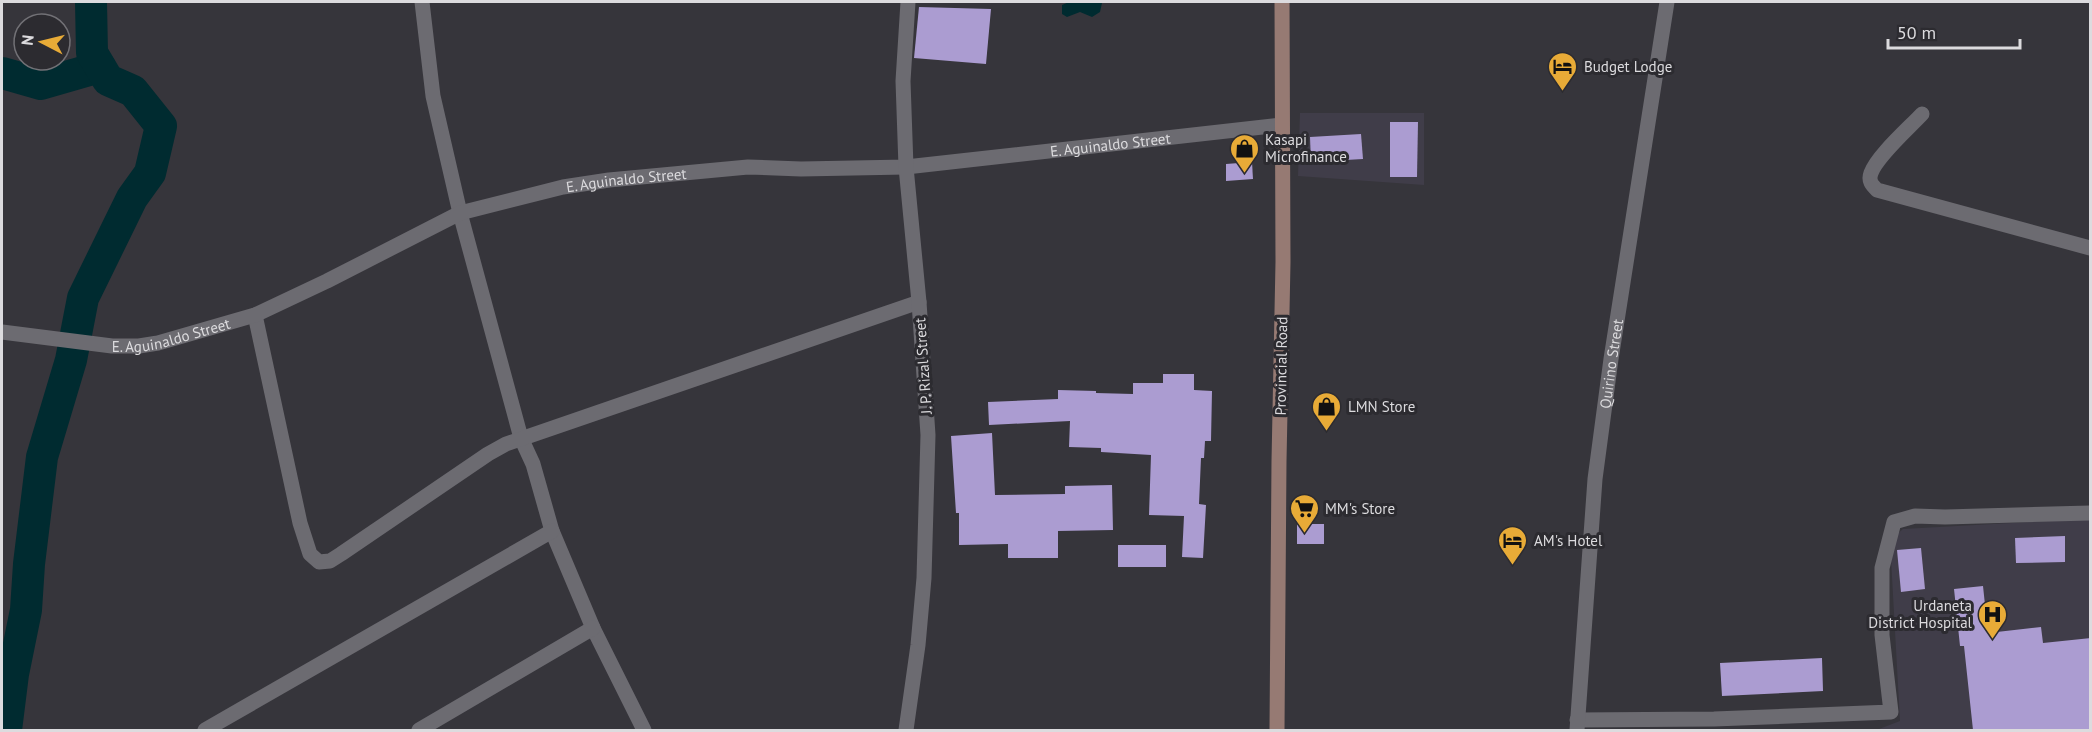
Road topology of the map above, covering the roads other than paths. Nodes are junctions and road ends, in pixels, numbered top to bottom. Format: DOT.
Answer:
graph roads {
  1 [pos="423,2"];
  2 [pos="908,2"];
  3 [pos="1282,2"];
  4 [pos="1667,2"];
  5 [pos="1922,114"];
  6 [pos="1281,125"];
  7 [pos="906,167"];
  8 [pos="459,213"];
  9 [pos="2091,248"];
  10 [pos="919,302"];
  11 [pos="255,315"];
  12 [pos="2,332"];
  13 [pos="521,438"];
  14 [pos="2091,513"];
  15 [pos="552,531"];
  16 [pos="593,628"];
  17 [pos="1577,725"];
  18 [pos="640,729"];
  19 [pos="205,730"];
  20 [pos="418,730"];
  21 [pos="906,730"];
  22 [pos="1277,730"];
  1 -- 8 [label="street"];
  2 -- 7 [label="street, J. P. Rizal Street"];
  3 -- 6 [label="main road, Provincial Road"];
  4 -- 17 [label="street, Quirino Street"];
  5 -- 9 [label="street"];
  6 -- 7 [label="street, E. Aguinaldo Street"];
  6 -- 22 [label="main road, Provincial Road"];
  7 -- 8 [label="street, E. Aguinaldo Street"];
  7 -- 10 [label="street, J. P. Rizal Street"];
  8 -- 11 [label="street, E. Aguinaldo Street"];
  8 -- 13 [label="street"];
  10 -- 13 [label="street"];
  10 -- 21 [label="street, J. P. Rizal Street"];
  11 -- 12 [label="street, E. Aguinaldo Street"];
  11 -- 13 [label="street"];
  13 -- 15 [label="street"];
  14 -- 17 [label="street"];
  15 -- 16 [label="street"];
  15 -- 19 [label="street"];
  16 -- 18 [label="street"];
  16 -- 20 [label="street"];
}
